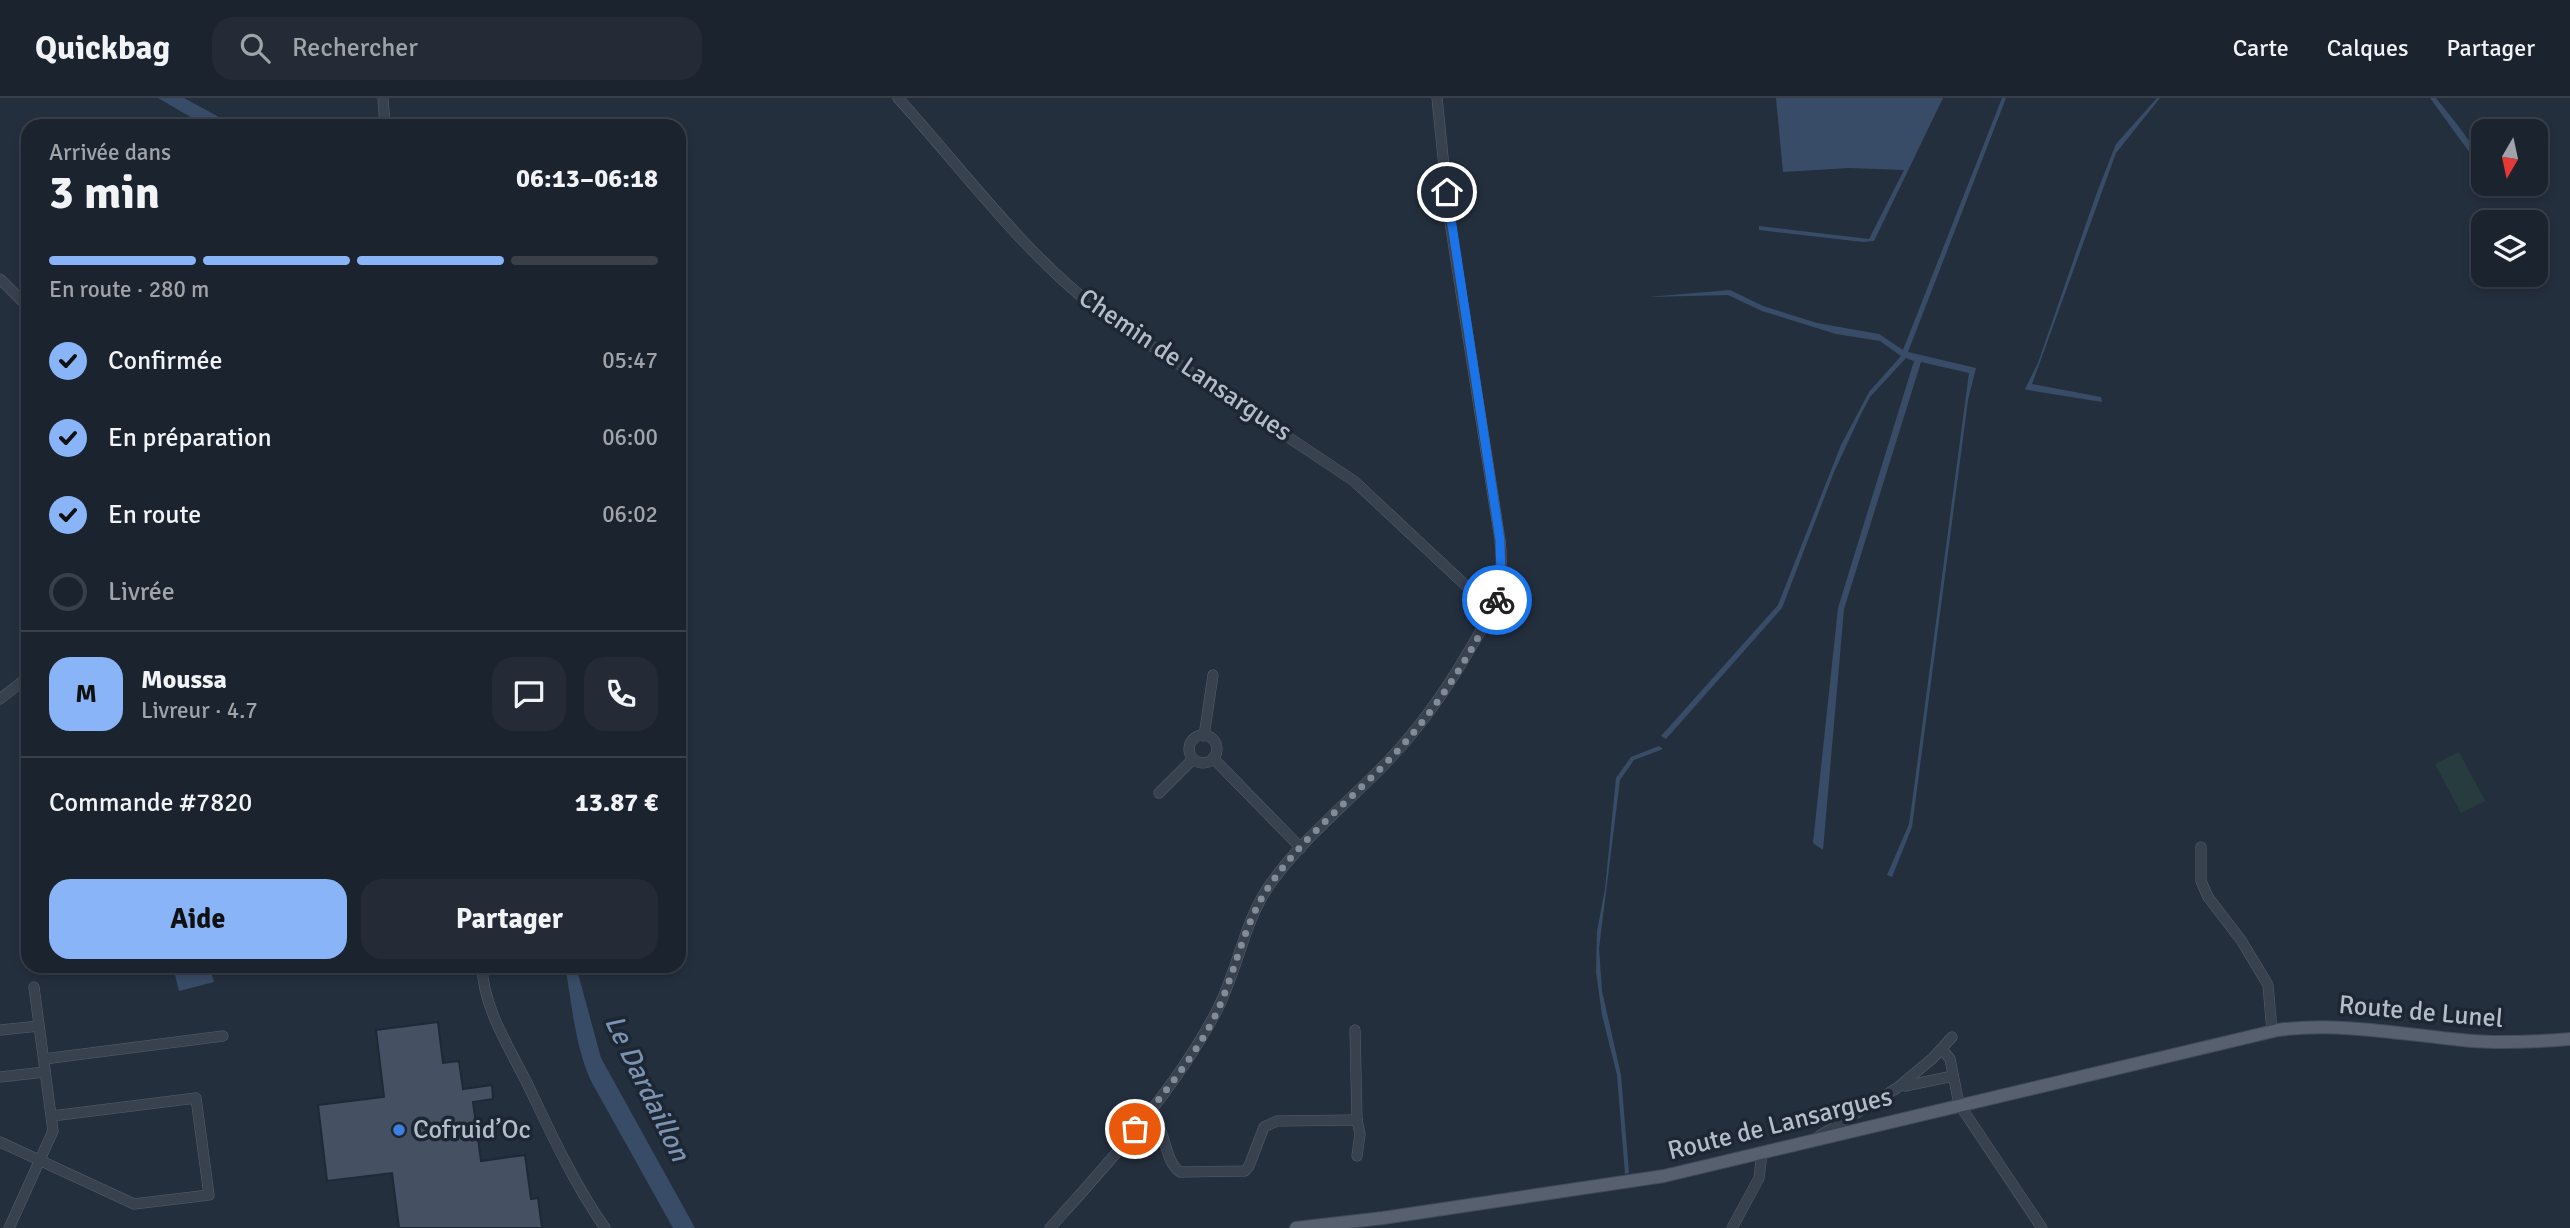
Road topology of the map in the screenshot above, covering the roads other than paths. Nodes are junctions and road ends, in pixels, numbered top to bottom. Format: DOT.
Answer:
graph roads {
  1 [pos="383,98"];
  2 [pos="898,98"];
  3 [pos="1437,98"];
  4 [pos="384,119"];
  5 [pos="0,279"];
  6 [pos="21,300"];
  7 [pos="1492,610"];
  8 [pos="1213,676"];
  9 [pos="21,682"];
  10 [pos="0,699"];
  11 [pos="1204,736"];
  12 [pos="1213,758"];
  13 [pos="1193,759"];
  14 [pos="1159,793"];
  15 [pos="2201,847"];
  16 [pos="1301,848"];
  17 [pos="483,973"];
  18 [pos="34,987"];
  19 [pos="39,1026"];
  20 [pos="0,1030"];
  21 [pos="1355,1030"];
  22 [pos="2270,1032"];
  23 [pos="223,1037"];
  24 [pos="1952,1038"];
  25 [pos="2570,1039"];
  26 [pos="1942,1049"];
  27 [pos="44,1059"];
  28 [pos="46,1072"];
  29 [pos="1953,1076"];
  30 [pos="0,1077"];
  31 [pos="1897,1088"];
  32 [pos="1959,1104"];
  33 [pos="1148,1112"];
  34 [pos="52,1116"];
  35 [pos="1357,1120"];
  36 [pos="1812,1141"];
  37 [pos="0,1143"];
  38 [pos="1762,1153"];
  39 [pos="1357,1156"];
  40 [pos="42,1160"];
  41 [pos="9,1228"];
  42 [pos="605,1228"];
  43 [pos="1050,1228"];
  44 [pos="1296,1228"];
  45 [pos="1732,1228"];
  46 [pos="2042,1228"];
  1 -- 4 [label="street"];
  2 -- 7 [label="street, Chemin de Lansargues"];
  3 -- 7 [label="street"];
  5 -- 6 [label="street"];
  7 -- 16 [label="street"];
  8 -- 11 [label="street"];
  9 -- 10 [label="street"];
  11 -- 12 [label="street"];
  11 -- 13 [label="street"];
  12 -- 13 [label="street"];
  12 -- 16 [label="street"];
  13 -- 14 [label="street"];
  15 -- 22 [label="street"];
  16 -- 33 [label="street"];
  17 -- 42 [label="street"];
  18 -- 19 [label="street"];
  19 -- 20 [label="street"];
  19 -- 27 [label="street"];
  21 -- 35 [label="street"];
  22 -- 25 [label="main road, Route de Lunel"];
  22 -- 32 [label="main road, Route de Lansargues"];
  23 -- 27 [label="street"];
  24 -- 26 [label="street"];
  26 -- 29 [label="street"];
  26 -- 31 [label="street"];
  27 -- 28 [label="street"];
  28 -- 30 [label="street"];
  28 -- 34 [label="street"];
  29 -- 31 [label="street"];
  29 -- 32 [label="street"];
  31 -- 36 [label="street"];
  32 -- 36 [label="main road, Route de Lansargues"];
  32 -- 46 [label="street"];
  33 -- 35 [label="street"];
  33 -- 43 [label="street"];
  34 -- 40 [label="street"];
  34 -- 40 [label="street"];
  35 -- 39 [label="street"];
  36 -- 38 [label="main road, Route de Lansargues"];
  37 -- 40 [label="street"];
  38 -- 44 [label="main road, Route de Lansargues"];
  38 -- 45 [label="street"];
  40 -- 41 [label="street"];
}
